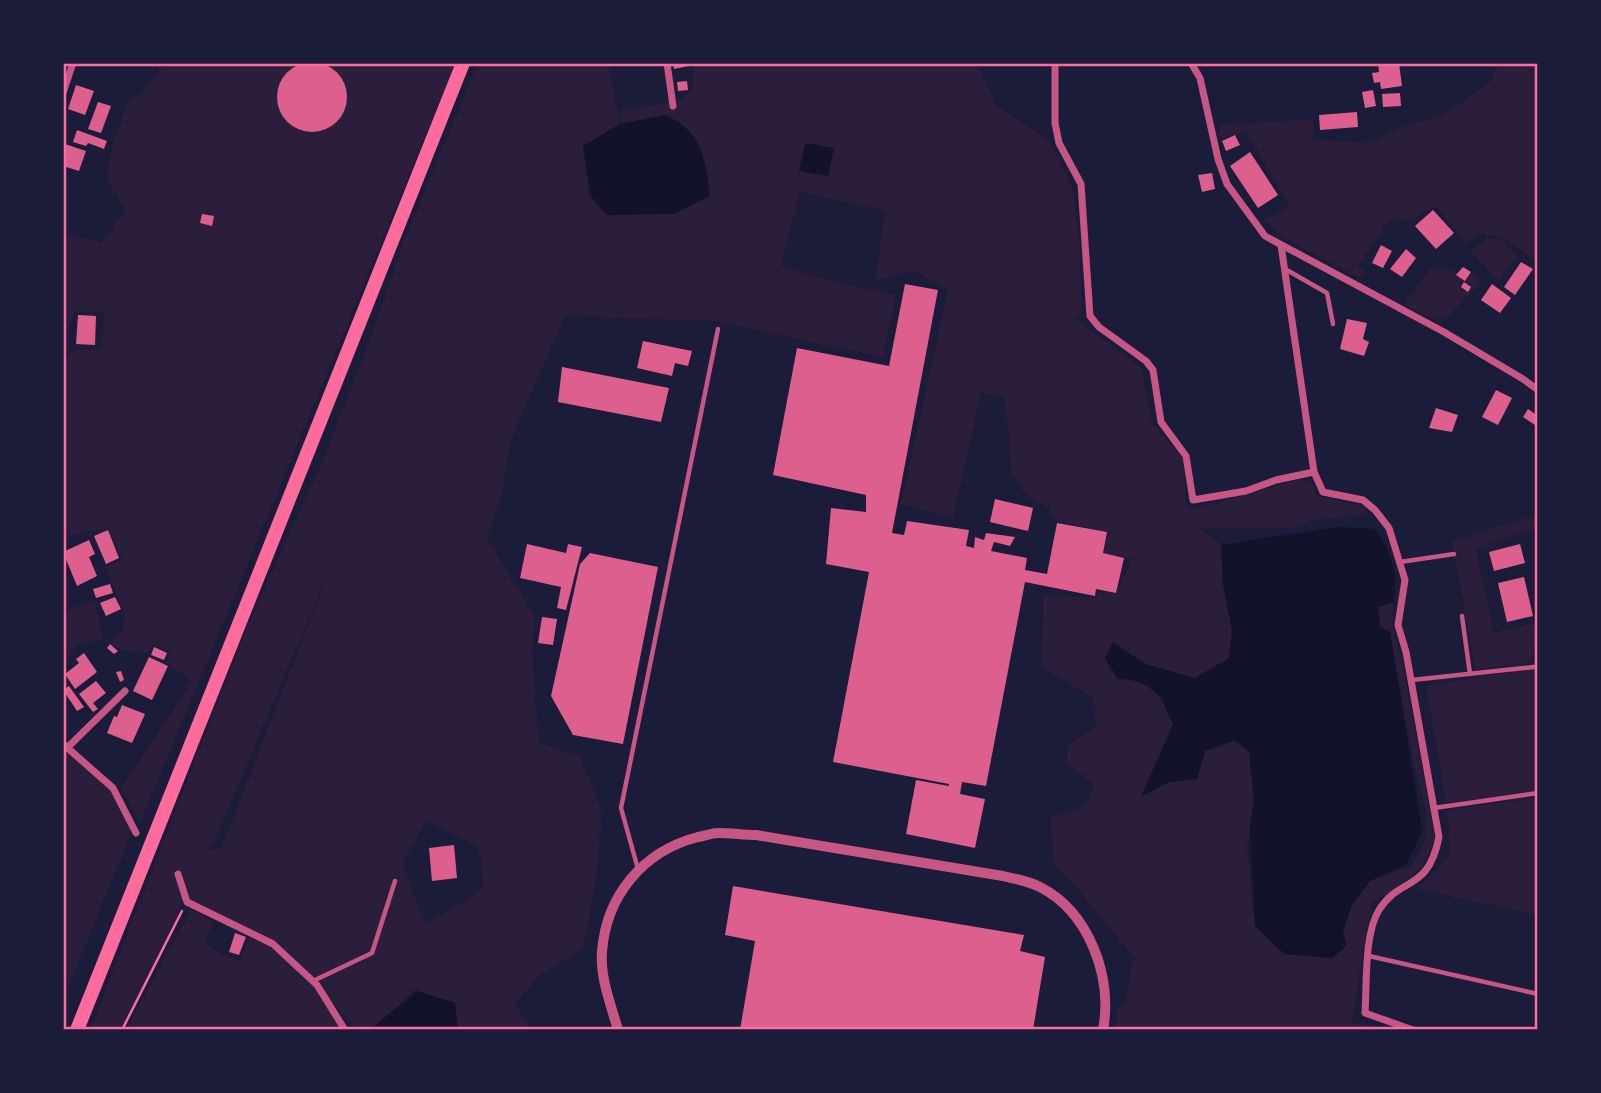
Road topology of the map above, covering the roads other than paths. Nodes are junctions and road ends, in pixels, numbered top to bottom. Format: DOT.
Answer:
graph roads {
  1 [pos="72,63"];
  2 [pos="463,63"];
  3 [pos="667,63"];
  4 [pos="1055,63"];
  5 [pos="1191,63"];
  6 [pos="63,93"];
  7 [pos="673,106"];
  8 [pos="1281,245"];
  9 [pos="1285,269"];
  10 [pos="1333,324"];
  11 [pos="718,329"];
  12 [pos="1538,390"];
  13 [pos="1314,472"];
  14 [pos="1454,554"];
  15 [pos="1400,562"];
  16 [pos="1462,616"];
  17 [pos="1534,667"];
  18 [pos="1470,674"];
  19 [pos="1411,681"];
  20 [pos="125,691"];
  21 [pos="65,746"];
  22 [pos="1538,793"];
  23 [pos="1434,808"];
  24 [pos="136,833"];
  25 [pos="638,869"];
  26 [pos="178,874"];
  27 [pos="395,881"];
  28 [pos="1369,956"];
  29 [pos="313,981"];
  30 [pos="1538,995"];
  31 [pos="77,1030"];
  32 [pos="345,1030"];
  33 [pos="618,1030"];
  34 [pos="1104,1030"];
  35 [pos="1413,1030"];
  1 -- 6 [label="street"];
  2 -- 31 [label="highway"];
  3 -- 7 [label="street"];
  4 -- 13 [label="street"];
  5 -- 8 [label="street"];
  8 -- 9 [label="street"];
  8 -- 12 [label="street"];
  9 -- 10 [label="lane"];
  9 -- 13 [label="street"];
  11 -- 25 [label="lane"];
  13 -- 15 [label="street"];
  14 -- 15 [label="lane"];
  15 -- 19 [label="street"];
  16 -- 18 [label="lane"];
  17 -- 18 [label="lane"];
  18 -- 19 [label="lane"];
  19 -- 23 [label="street"];
  20 -- 21 [label="street"];
  21 -- 24 [label="street"];
  22 -- 23 [label="lane"];
  23 -- 28 [label="street"];
  25 -- 33 [label="street"];
  25 -- 34 [label="street"];
  26 -- 29 [label="street"];
  27 -- 29 [label="lane"];
  28 -- 30 [label="lane"];
  28 -- 35 [label="street"];
  29 -- 32 [label="street"];
}
